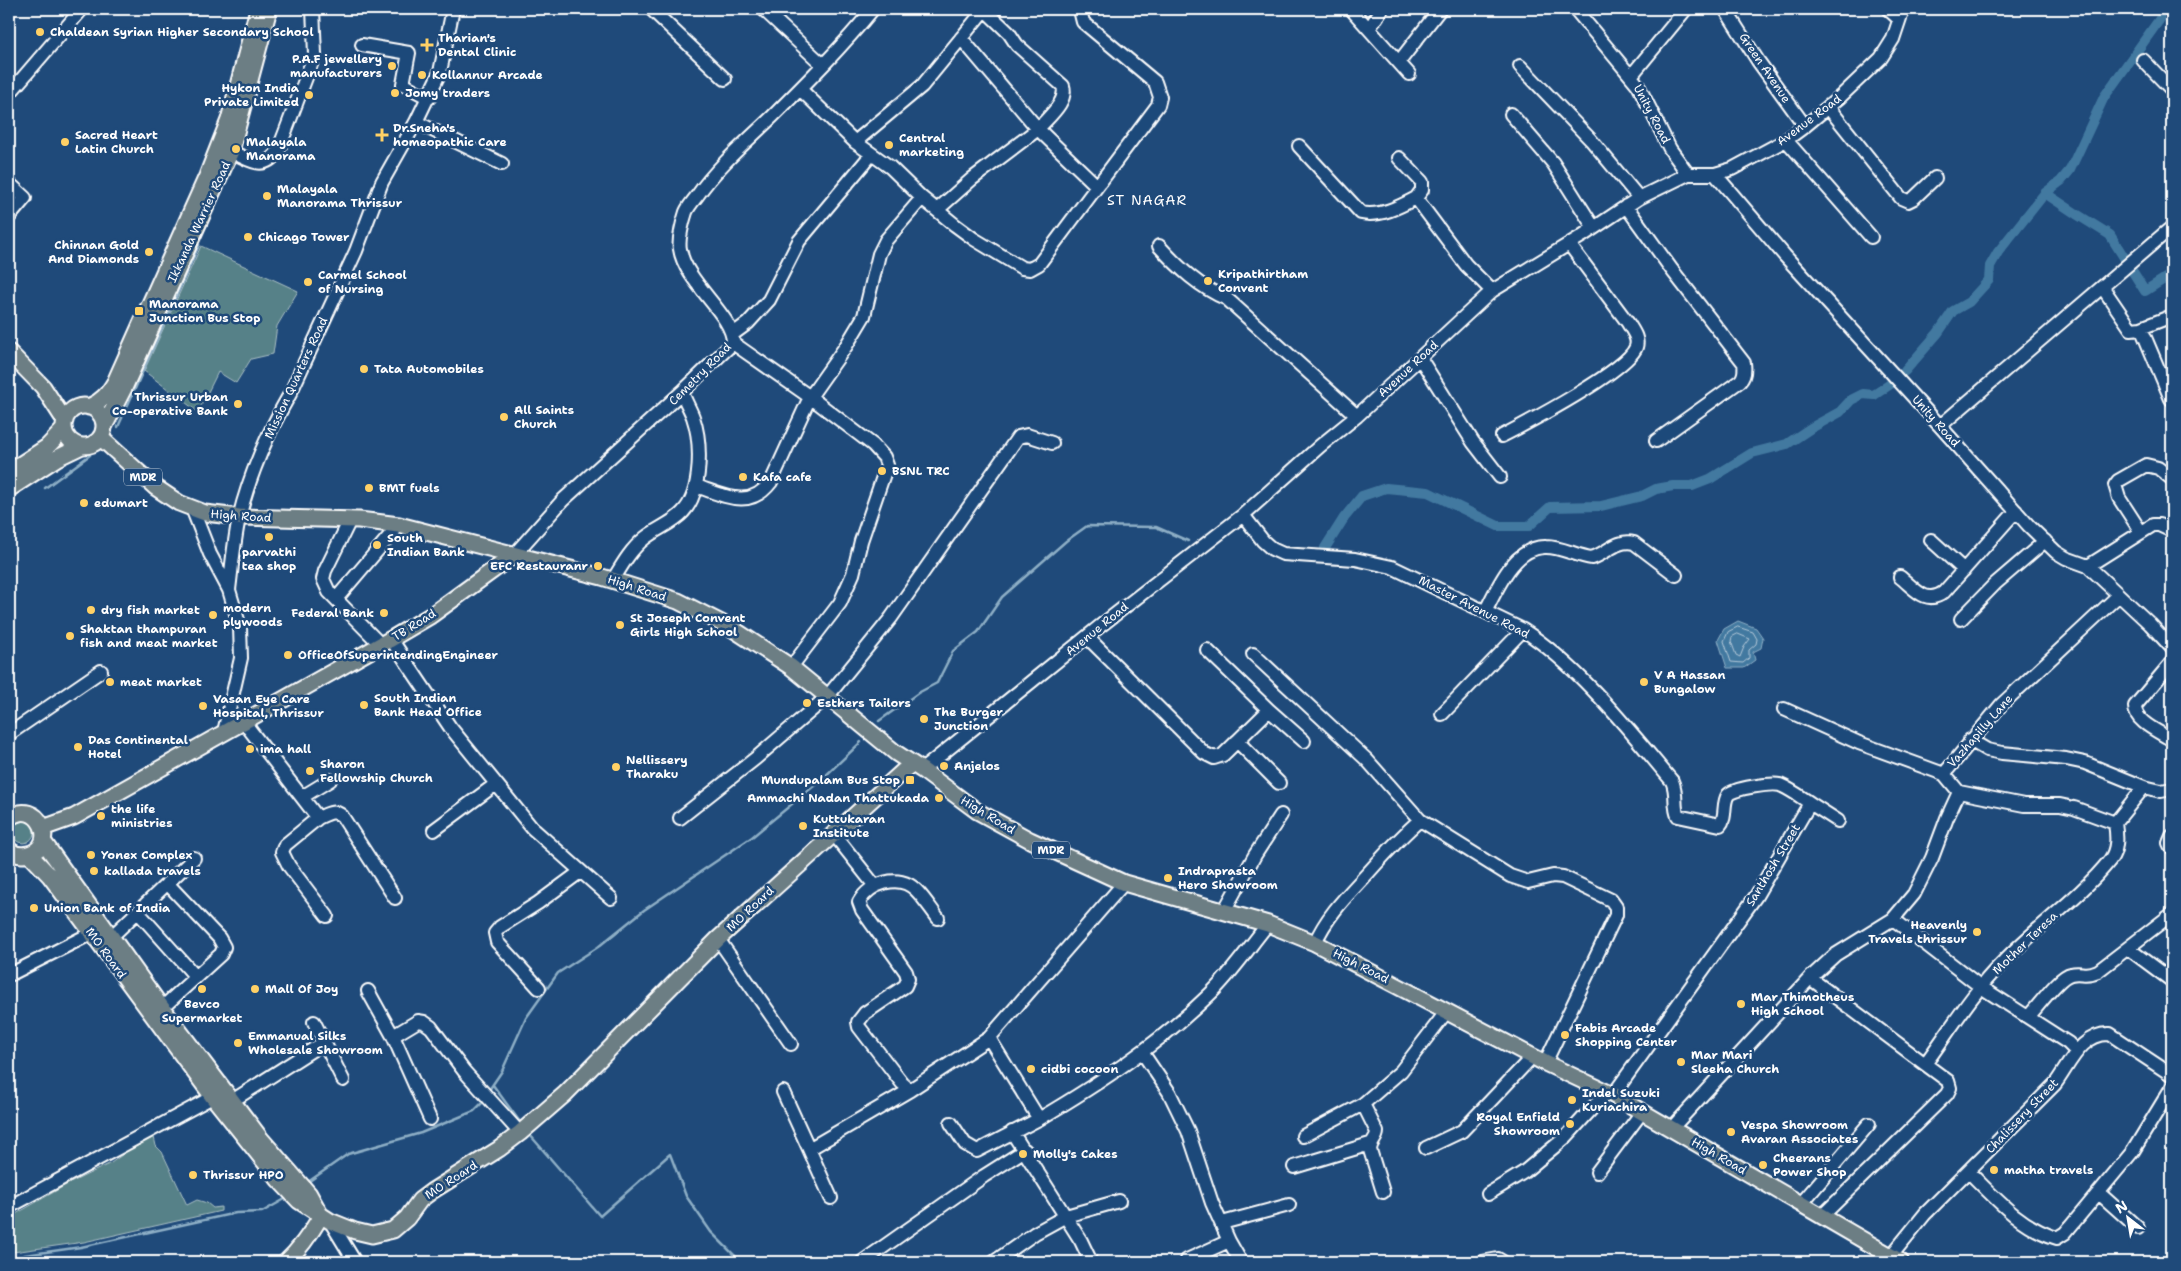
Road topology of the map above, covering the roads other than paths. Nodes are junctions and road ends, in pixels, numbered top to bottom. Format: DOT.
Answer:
graph roads {
  1 [pos="82,9"];
  2 [pos="258,9"];
  3 [pos="269,9"];
  4 [pos="313,9"];
  5 [pos="453,9"];
  6 [pos="651,9"];
  7 [pos="763,9"];
  8 [pos="873,9"];
  9 [pos="984,9"];
  10 [pos="1083,9"];
  11 [pos="1351,9"];
  12 [pos="1382,9"];
  13 [pos="1440,9"];
  14 [pos="1575,9"];
  15 [pos="1686,9"];
  16 [pos="1725,9"];
  17 [pos="1888,9"];
  18 [pos="1901,14"];
  19 [pos="1369,29"];
  20 [pos="961,38"];
  21 [pos="362,45"];
  22 [pos="2143,60"];
  23 [pos="1399,62"];
  24 [pos="823,65"];
  25 [pos="1520,66"];
  26 [pos="1409,74"];
  27 [pos="1631,76"];
  28 [pos="725,79"];
  29 [pos="800,89"];
  30 [pos="2172,90"];
  31 [pos="9,94"];
  32 [pos="429,98"];
  33 [pos="1828,107"];
  34 [pos="1511,114"];
  35 [pos="416,122"];
  36 [pos="1805,126"];
  37 [pos="1038,129"];
  38 [pos="1786,140"];
  39 [pos="855,142"];
  40 [pos="1299,146"];
  41 [pos="225,149"];
  42 [pos="871,155"];
  43 [pos="1399,158"];
  44 [pos="502,164"];
  45 [pos="1688,174"];
  46 [pos="1716,174"];
  47 [pos="1935,178"];
  48 [pos="9,184"];
  49 [pos="1097,186"];
  50 [pos="922,198"];
  51 [pos="1416,198"];
  52 [pos="1640,198"];
  53 [pos="1626,206"];
  54 [pos="937,210"];
  55 [pos="9,217"];
  56 [pos="1594,228"];
  57 [pos="2172,228"];
  58 [pos="1871,237"];
  59 [pos="1569,244"];
  60 [pos="1159,246"];
  61 [pos="2103,288"];
  62 [pos="1492,291"];
  63 [pos="2172,316"];
  64 [pos="2141,328"];
  65 [pos="733,339"];
  66 [pos="9,352"];
  67 [pos="1420,358"];
  68 [pos="43,387"];
  69 [pos="682,392"];
  70 [pos="810,397"];
  71 [pos="2171,399"];
  72 [pos="83,407"];
  73 [pos="1357,416"];
  74 [pos="64,425"];
  75 [pos="1940,426"];
  76 [pos="103,432"];
  77 [pos="1502,436"];
  78 [pos="1656,441"];
  79 [pos="1052,443"];
  80 [pos="82,446"];
  81 [pos="9,472"];
  82 [pos="1500,477"];
  83 [pos="2172,479"];
  84 [pos="696,486"];
  85 [pos="9,489"];
  86 [pos="192,508"];
  87 [pos="2016,511"];
  88 [pos="1243,515"];
  89 [pos="239,517"];
  90 [pos="350,520"];
  91 [pos="398,525"];
  92 [pos="2172,531"];
  93 [pos="2141,532"];
  94 [pos="1931,540"];
  95 [pos="2045,541"];
  96 [pos="514,555"];
  97 [pos="2088,566"];
  98 [pos="1964,570"];
  99 [pos="1676,575"];
  100 [pos="1900,577"];
  101 [pos="612,580"];
  102 [pos="229,590"];
  103 [pos="2119,595"];
  104 [pos="336,599"];
  105 [pos="1485,612"];
  106 [pos="1962,619"];
  107 [pos="1523,630"];
  108 [pos="1087,637"];
  109 [pos="386,642"];
  110 [pos="2172,648"];
  111 [pos="1207,650"];
  112 [pos="1253,654"];
  113 [pos="2172,662"];
  114 [pos="791,667"];
  115 [pos="101,671"];
  116 [pos="826,697"];
  117 [pos="1784,709"];
  118 [pos="1269,710"];
  119 [pos="1442,714"];
  120 [pos="243,721"];
  121 [pos="224,732"];
  122 [pos="9,734"];
  123 [pos="1970,740"];
  124 [pos="2172,740"];
  125 [pos="1237,741"];
  126 [pos="1304,741"];
  127 [pos="917,767"];
  128 [pos="1944,774"];
  129 [pos="330,780"];
  130 [pos="1279,783"];
  131 [pos="496,784"];
  132 [pos="2144,787"];
  133 [pos="2172,789"];
  134 [pos="1959,792"];
  135 [pos="302,797"];
  136 [pos="1810,803"];
  137 [pos="10,813"];
  138 [pos="1281,815"];
  139 [pos="318,818"];
  140 [pos="680,818"];
  141 [pos="1420,820"];
  142 [pos="1838,821"];
  143 [pos="2115,823"];
  144 [pos="434,830"];
  145 [pos="833,833"];
  146 [pos="43,835"];
  147 [pos="2172,836"];
  148 [pos="2172,849"];
  149 [pos="9,850"];
  150 [pos="29,854"];
  151 [pos="194,858"];
  152 [pos="580,872"];
  153 [pos="1124,883"];
  154 [pos="167,884"];
  155 [pos="875,886"];
  156 [pos="395,898"];
  157 [pos="611,898"];
  158 [pos="1224,911"];
  159 [pos="138,912"];
  160 [pos="2172,914"];
  161 [pos="328,916"];
  162 [pos="938,918"];
  163 [pos="1893,919"];
  164 [pos="1268,924"];
  165 [pos="92,933"];
  166 [pos="110,938"];
  167 [pos="718,939"];
  168 [pos="1315,943"];
  169 [pos="2129,949"];
  170 [pos="9,976"];
  171 [pos="196,977"];
  172 [pos="1810,978"];
  173 [pos="2172,981"];
  174 [pos="1981,987"];
  175 [pos="539,988"];
  176 [pos="368,992"];
  177 [pos="162,1008"];
  178 [pos="1448,1011"];
  179 [pos="2028,1017"];
  180 [pos="314,1022"];
  181 [pos="393,1036"];
  182 [pos="990,1038"];
  183 [pos="323,1044"];
  184 [pos="791,1044"];
  185 [pos="2076,1051"];
  186 [pos="1142,1052"];
  187 [pos="1539,1059"];
  188 [pos="1925,1064"];
  189 [pos="2172,1075"];
  190 [pos="343,1080"];
  191 [pos="2172,1087"];
  192 [pos="910,1090"];
  193 [pos="782,1092"];
  194 [pos="1609,1094"];
  195 [pos="223,1096"];
  196 [pos="1363,1104"];
  197 [pos="1642,1112"];
  198 [pos="430,1119"];
  199 [pos="1038,1119"];
  200 [pos="951,1123"];
  201 [pos="1869,1124"];
  202 [pos="1671,1129"];
  203 [pos="1012,1132"];
  204 [pos="520,1133"];
  205 [pos="1303,1136"];
  206 [pos="1370,1144"];
  207 [pos="1426,1148"];
  208 [pos="809,1149"];
  209 [pos="1025,1150"];
  210 [pos="1294,1167"];
  211 [pos="1968,1171"];
  212 [pos="1597,1172"];
  213 [pos="1383,1192"];
  214 [pos="1488,1194"];
  215 [pos="2100,1194"];
  216 [pos="831,1198"];
  217 [pos="1119,1201"];
  218 [pos="1801,1204"];
  219 [pos="1289,1205"];
  220 [pos="9,1207"];
  221 [pos="1066,1216"];
  222 [pos="1822,1216"];
  223 [pos="325,1218"];
  224 [pos="1222,1223"];
  225 [pos="2138,1228"];
  226 [pos="1229,1241"];
  227 [pos="1896,1259"];
  228 [pos="1187,1260"];
  229 [pos="286,1262"];
  230 [pos="355,1262"];
  231 [pos="862,1262"];
  232 [pos="994,1262"];
  233 [pos="1091,1262"];
  234 [pos="1241,1262"];
  235 [pos="1482,1262"];
  236 [pos="1503,1262"];
  1 -- 31 [label="street"];
  2 -- 41 [label="main road, Ikkanda Warrier Road"];
  3 -- 41 [label="main road, Ikkanda Warrier Road"];
  4 -- 41 [label="street"];
  5 -- 32 [label="street, Mission Quarters Road"];
  6 -- 28 [label="street"];
  7 -- 24 [label="street"];
  8 -- 24 [label="street, Cemetry Road"];
  9 -- 20 [label="street"];
  9 -- 37 [label="street"];
  10 -- 49 [label="street"];
  11 -- 19 [label="street"];
  12 -- 19 [label="street"];
  13 -- 23 [label="street"];
  14 -- 27 [label="street, Unity Road"];
  15 -- 27 [label="street"];
  16 -- 36 [label="street, Green Avenue"];
  17 -- 18 [label="street"];
  18 -- 33 [label="street, Avenue Road"];
  19 -- 23 [label="street"];
  20 -- 37 [label="street"];
  20 -- 39 [label="street"];
  21 -- 32 [label="street"];
  22 -- 30 [label="street"];
  23 -- 26 [label="street"];
  24 -- 29 [label="street, Cemetry Road"];
  25 -- 52 [label="street"];
  27 -- 45 [label="street, Unity Road"];
  29 -- 39 [label="street"];
  29 -- 65 [label="street, Cemetry Road"];
  32 -- 35 [label="street, Mission Quarters Road"];
  33 -- 36 [label="street, Avenue Road"];
  33 -- 47 [label="street"];
  34 -- 56 [label="street"];
  35 -- 44 [label="street"];
  35 -- 89 [label="street, Mission Quarters Road"];
  36 -- 38 [label="street, Avenue Road"];
  37 -- 49 [label="street"];
  37 -- 54 [label="street"];
  38 -- 46 [label="street, Avenue Road"];
  38 -- 58 [label="street"];
  39 -- 42 [label="street"];
  40 -- 51 [label="street"];
  41 -- 72 [label="main road, Ikkanda Warrier Road"];
  41 -- 76 [label="main road, Ikkanda Warrier Road"];
  42 -- 50 [label="street"];
  42 -- 65 [label="street"];
  43 -- 51 [label="street"];
  45 -- 46 [label="street, Avenue Road"];
  45 -- 52 [label="street, Avenue Road"];
  46 -- 75 [label="street, Unity Road"];
  48 -- 55 [label="street"];
  49 -- 54 [label="street"];
  50 -- 54 [label="street"];
  50 -- 70 [label="street"];
  51 -- 62 [label="street"];
  52 -- 53 [label="street, Avenue Road"];
  53 -- 56 [label="street, Avenue Road"];
  53 -- 78 [label="street"];
  56 -- 59 [label="street, Avenue Road"];
  57 -- 61 [label="street"];
  59 -- 62 [label="street, Avenue Road"];
  59 -- 77 [label="street"];
  60 -- 73 [label="street"];
  61 -- 64 [label="street"];
  61 -- 75 [label="street"];
  62 -- 67 [label="street, Avenue Road"];
  63 -- 64 [label="street"];
  64 -- 71 [label="street"];
  65 -- 69 [label="street, Cemetry Road"];
  65 -- 70 [label="street"];
  66 -- 68 [label="main road"];
  67 -- 73 [label="street, Avenue Road"];
  67 -- 82 [label="street"];
  68 -- 72 [label="main road"];
  68 -- 74 [label="main road"];
  69 -- 84 [label="street"];
  69 -- 96 [label="street, Cemetry Road"];
  70 -- 84 [label="street"];
  70 -- 114 [label="street"];
  72 -- 74 [label="main road"];
  72 -- 76 [label="main road"];
  73 -- 88 [label="street, Avenue Road"];
  74 -- 80 [label="main road"];
  74 -- 81 [label="main road"];
  75 -- 87 [label="street, Unity Road"];
  76 -- 80 [label="main road"];
  76 -- 86 [label="main road, High Road / MDR"];
  79 -- 116 [label="street"];
  80 -- 85 [label="main road"];
  83 -- 93 [label="street"];
  84 -- 101 [label="street"];
  86 -- 89 [label="main road, High Road / MDR"];
  86 -- 102 [label="street"];
  87 -- 95 [label="street, Unity Road"];
  87 -- 98 [label="street"];
  88 -- 105 [label="street, Master Avenue Road"];
  88 -- 108 [label="street, Avenue Road"];
  89 -- 90 [label="main road, High Road / MDR"];
  89 -- 102 [label="street, Mission Quarters Road"];
  90 -- 91 [label="main road, High Road / MDR"];
  90 -- 104 [label="street"];
  91 -- 96 [label="main road, High Road / MDR"];
  91 -- 104 [label="street"];
  92 -- 93 [label="street"];
  93 -- 97 [label="street"];
  94 -- 98 [label="street"];
  95 -- 97 [label="street, Unity Road"];
  95 -- 106 [label="street"];
  96 -- 101 [label="main road, High Road / MDR"];
  96 -- 109 [label="main road, TB Road"];
  97 -- 103 [label="street, Unity Road"];
  98 -- 100 [label="street"];
  99 -- 105 [label="street"];
  101 -- 114 [label="main road, High Road / MDR"];
  102 -- 121 [label="street"];
  103 -- 110 [label="street, Unity Road"];
  103 -- 123 [label="street, Vazhapilly Lane"];
  104 -- 109 [label="street"];
  105 -- 107 [label="street, Master Avenue Road"];
  107 -- 119 [label="street"];
  107 -- 136 [label="street, Master Avenue Road"];
  108 -- 125 [label="street"];
  108 -- 127 [label="street, Avenue Road"];
  109 -- 120 [label="main road, TB Road"];
  109 -- 131 [label="street"];
  111 -- 118 [label="street"];
  112 -- 141 [label="street"];
  113 -- 124 [label="street"];
  114 -- 116 [label="main road, High Road / MDR"];
  115 -- 122 [label="street"];
  116 -- 127 [label="main road, High Road / MDR"];
  116 -- 140 [label="street"];
  117 -- 128 [label="street"];
  118 -- 125 [label="street"];
  118 -- 126 [label="street"];
  120 -- 121 [label="main road, TB Road"];
  120 -- 135 [label="street"];
  121 -- 146 [label="main road, TB Road"];
  123 -- 128 [label="street, Vazhapilly Lane"];
  123 -- 132 [label="street"];
  125 -- 130 [label="street"];
  127 -- 145 [label="main road, MO Roard"];
  127 -- 153 [label="main road, High Road / MDR"];
  128 -- 134 [label="street, Vazhapilly Lane"];
  129 -- 135 [label="street"];
  131 -- 144 [label="street"];
  131 -- 152 [label="street"];
  132 -- 133 [label="street"];
  132 -- 143 [label="street"];
  134 -- 143 [label="street"];
  134 -- 163 [label="street"];
  135 -- 139 [label="street"];
  136 -- 142 [label="street"];
  136 -- 194 [label="street, Santhosh Street"];
  137 -- 146 [label="main road"];
  138 -- 158 [label="street"];
  139 -- 156 [label="street"];
  139 -- 161 [label="street"];
  141 -- 168 [label="street"];
  141 -- 187 [label="street"];
  143 -- 174 [label="street, Mother Teresa"];
  145 -- 155 [label="street"];
  145 -- 167 [label="main road, MO Roard"];
  146 -- 150 [label="main road"];
  146 -- 166 [label="main road"];
  147 -- 148 [label="street"];
  149 -- 150 [label="main road"];
  150 -- 165 [label="main road, MO Roard"];
  151 -- 154 [label="street"];
  152 -- 157 [label="street"];
  152 -- 175 [label="street"];
  153 -- 158 [label="main road, High Road / MDR"];
  153 -- 182 [label="street"];
  154 -- 159 [label="street"];
  154 -- 171 [label="street"];
  155 -- 162 [label="street"];
  155 -- 192 [label="street"];
  158 -- 164 [label="main road, High Road / MDR"];
  159 -- 166 [label="street"];
  159 -- 171 [label="street"];
  160 -- 169 [label="street"];
  163 -- 172 [label="street"];
  163 -- 174 [label="street"];
  164 -- 168 [label="main road, High Road / MDR"];
  164 -- 186 [label="street"];
  165 -- 170 [label="street"];
  165 -- 195 [label="main road, MO Roard"];
  166 -- 177 [label="main road"];
  167 -- 184 [label="street"];
  167 -- 204 [label="main road, MO Roard"];
  168 -- 178 [label="main road, High Road / MDR"];
  169 -- 173 [label="street"];
  169 -- 179 [label="street"];
  171 -- 177 [label="street"];
  172 -- 188 [label="street"];
  172 -- 202 [label="street"];
  174 -- 179 [label="street"];
  174 -- 188 [label="street, Mother Teresa"];
  176 -- 181 [label="street"];
  177 -- 195 [label="main road"];
  178 -- 187 [label="main road, High Road / MDR"];
  178 -- 196 [label="street"];
  179 -- 185 [label="street"];
  180 -- 183 [label="street"];
  181 -- 198 [label="street"];
  181 -- 204 [label="street"];
  182 -- 192 [label="street"];
  182 -- 199 [label="street"];
  183 -- 190 [label="street"];
  183 -- 195 [label="street"];
  185 -- 189 [label="street"];
  185 -- 211 [label="street, Chalissery Street"];
  186 -- 199 [label="street"];
  186 -- 224 [label="street"];
  187 -- 194 [label="main road, High Road / MDR"];
  187 -- 207 [label="street"];
  188 -- 222 [label="street"];
  191 -- 215 [label="street"];
  192 -- 208 [label="street"];
  193 -- 208 [label="street"];
  194 -- 197 [label="main road, High Road / MDR"];
  194 -- 214 [label="street, Santhosh Street"];
  195 -- 220 [label="street"];
  195 -- 223 [label="main road, MO Roard"];
  196 -- 205 [label="street"];
  196 -- 206 [label="street"];
  197 -- 202 [label="main road, High Road / MDR"];
  197 -- 212 [label="street"];
  199 -- 203 [label="street"];
  200 -- 203 [label="street"];
  201 -- 218 [label="street"];
  202 -- 218 [label="main road, High Road / MDR"];
  203 -- 209 [label="street"];
  204 -- 223 [label="main road, MO Roard"];
  206 -- 210 [label="street"];
  206 -- 213 [label="street"];
  208 -- 216 [label="street"];
  209 -- 221 [label="street"];
  209 -- 231 [label="street"];
  211 -- 215 [label="street"];
  211 -- 227 [label="street, Chalissery Street"];
  215 -- 225 [label="street"];
  217 -- 221 [label="street"];
  218 -- 222 [label="main road, High Road / MDR"];
  219 -- 224 [label="street"];
  221 -- 232 [label="street"];
  221 -- 233 [label="street"];
  222 -- 227 [label="main road, High Road / MDR"];
  223 -- 229 [label="main road"];
  223 -- 230 [label="street"];
  224 -- 226 [label="street"];
  226 -- 228 [label="street"];
  226 -- 234 [label="street"];
  235 -- 236 [label="street"];
}
